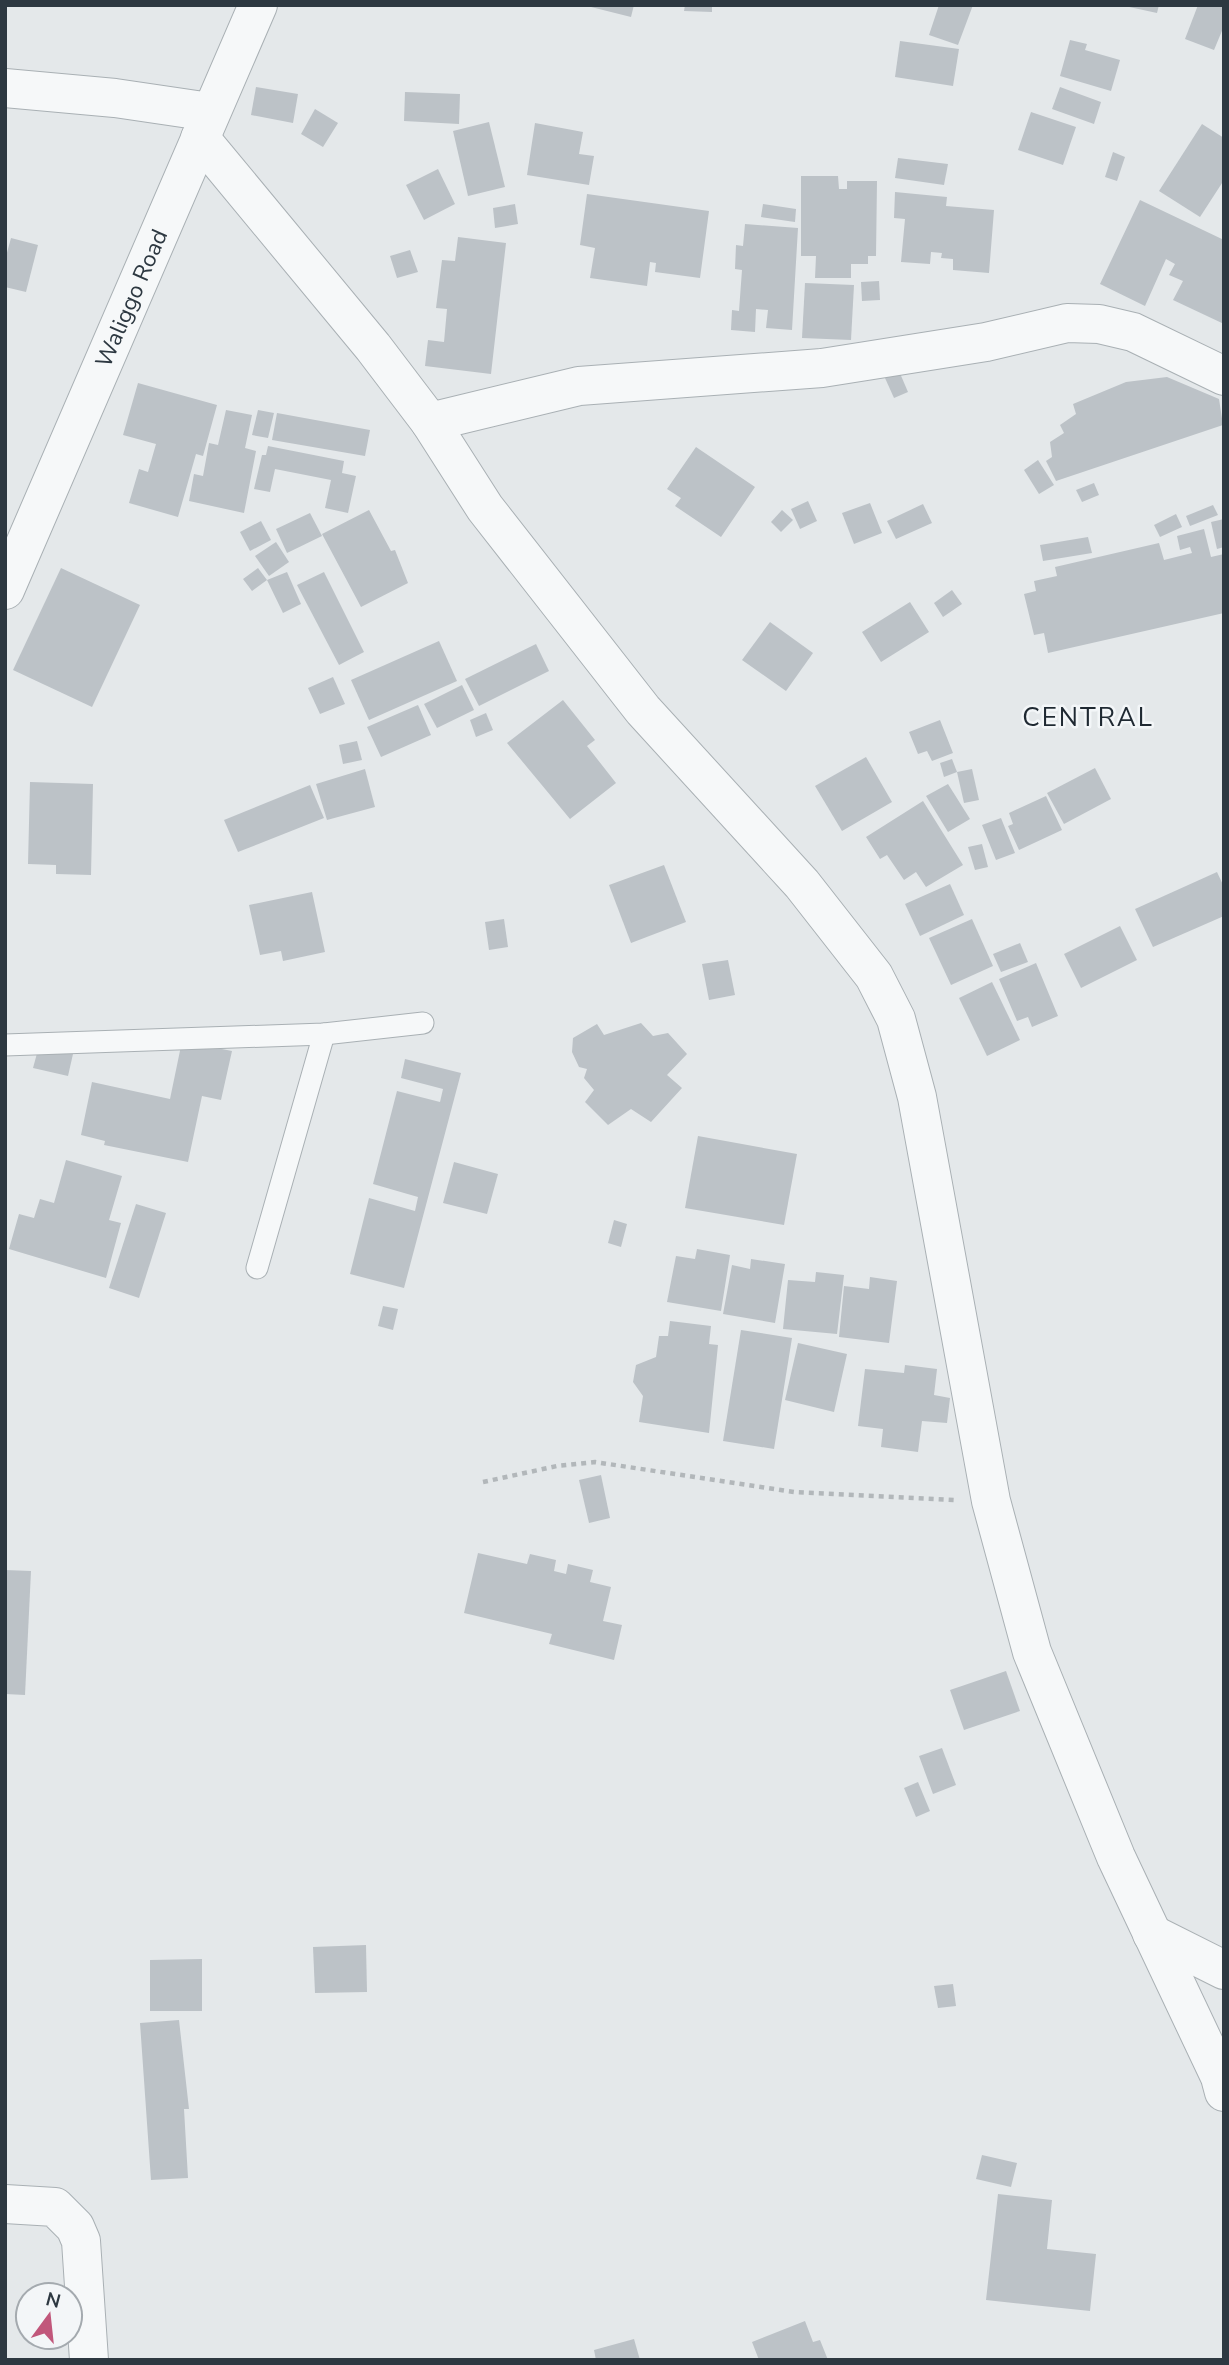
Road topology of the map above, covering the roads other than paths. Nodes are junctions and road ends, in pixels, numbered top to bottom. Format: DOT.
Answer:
graph roads {
  1 [pos="258,5"];
  2 [pos="5,89"];
  3 [pos="205,125"];
  4 [pos="1224,376"];
  5 [pos="430,422"];
  6 [pos="5,590"];
  7 [pos="423,1023"];
  8 [pos="324,1034"];
  9 [pos="5,1045"];
  10 [pos="257,1268"];
  11 [pos="1152,1934"];
  12 [pos="1224,1970"];
  13 [pos="1222,2081"];
  14 [pos="5,2204"];
  15 [pos="89,2360"];
  1 -- 3 [label="street, Waliggo Road"];
  2 -- 3 [label="street"];
  3 -- 5 [label="street"];
  3 -- 6 [label="street, Waliggo Road"];
  4 -- 5 [label="street"];
  5 -- 11 [label="street"];
  7 -- 8 [label="lane"];
  8 -- 9 [label="lane"];
  8 -- 10 [label="lane"];
  11 -- 12 [label="street"];
  11 -- 13 [label="street"];
  14 -- 15 [label="street"];
}
